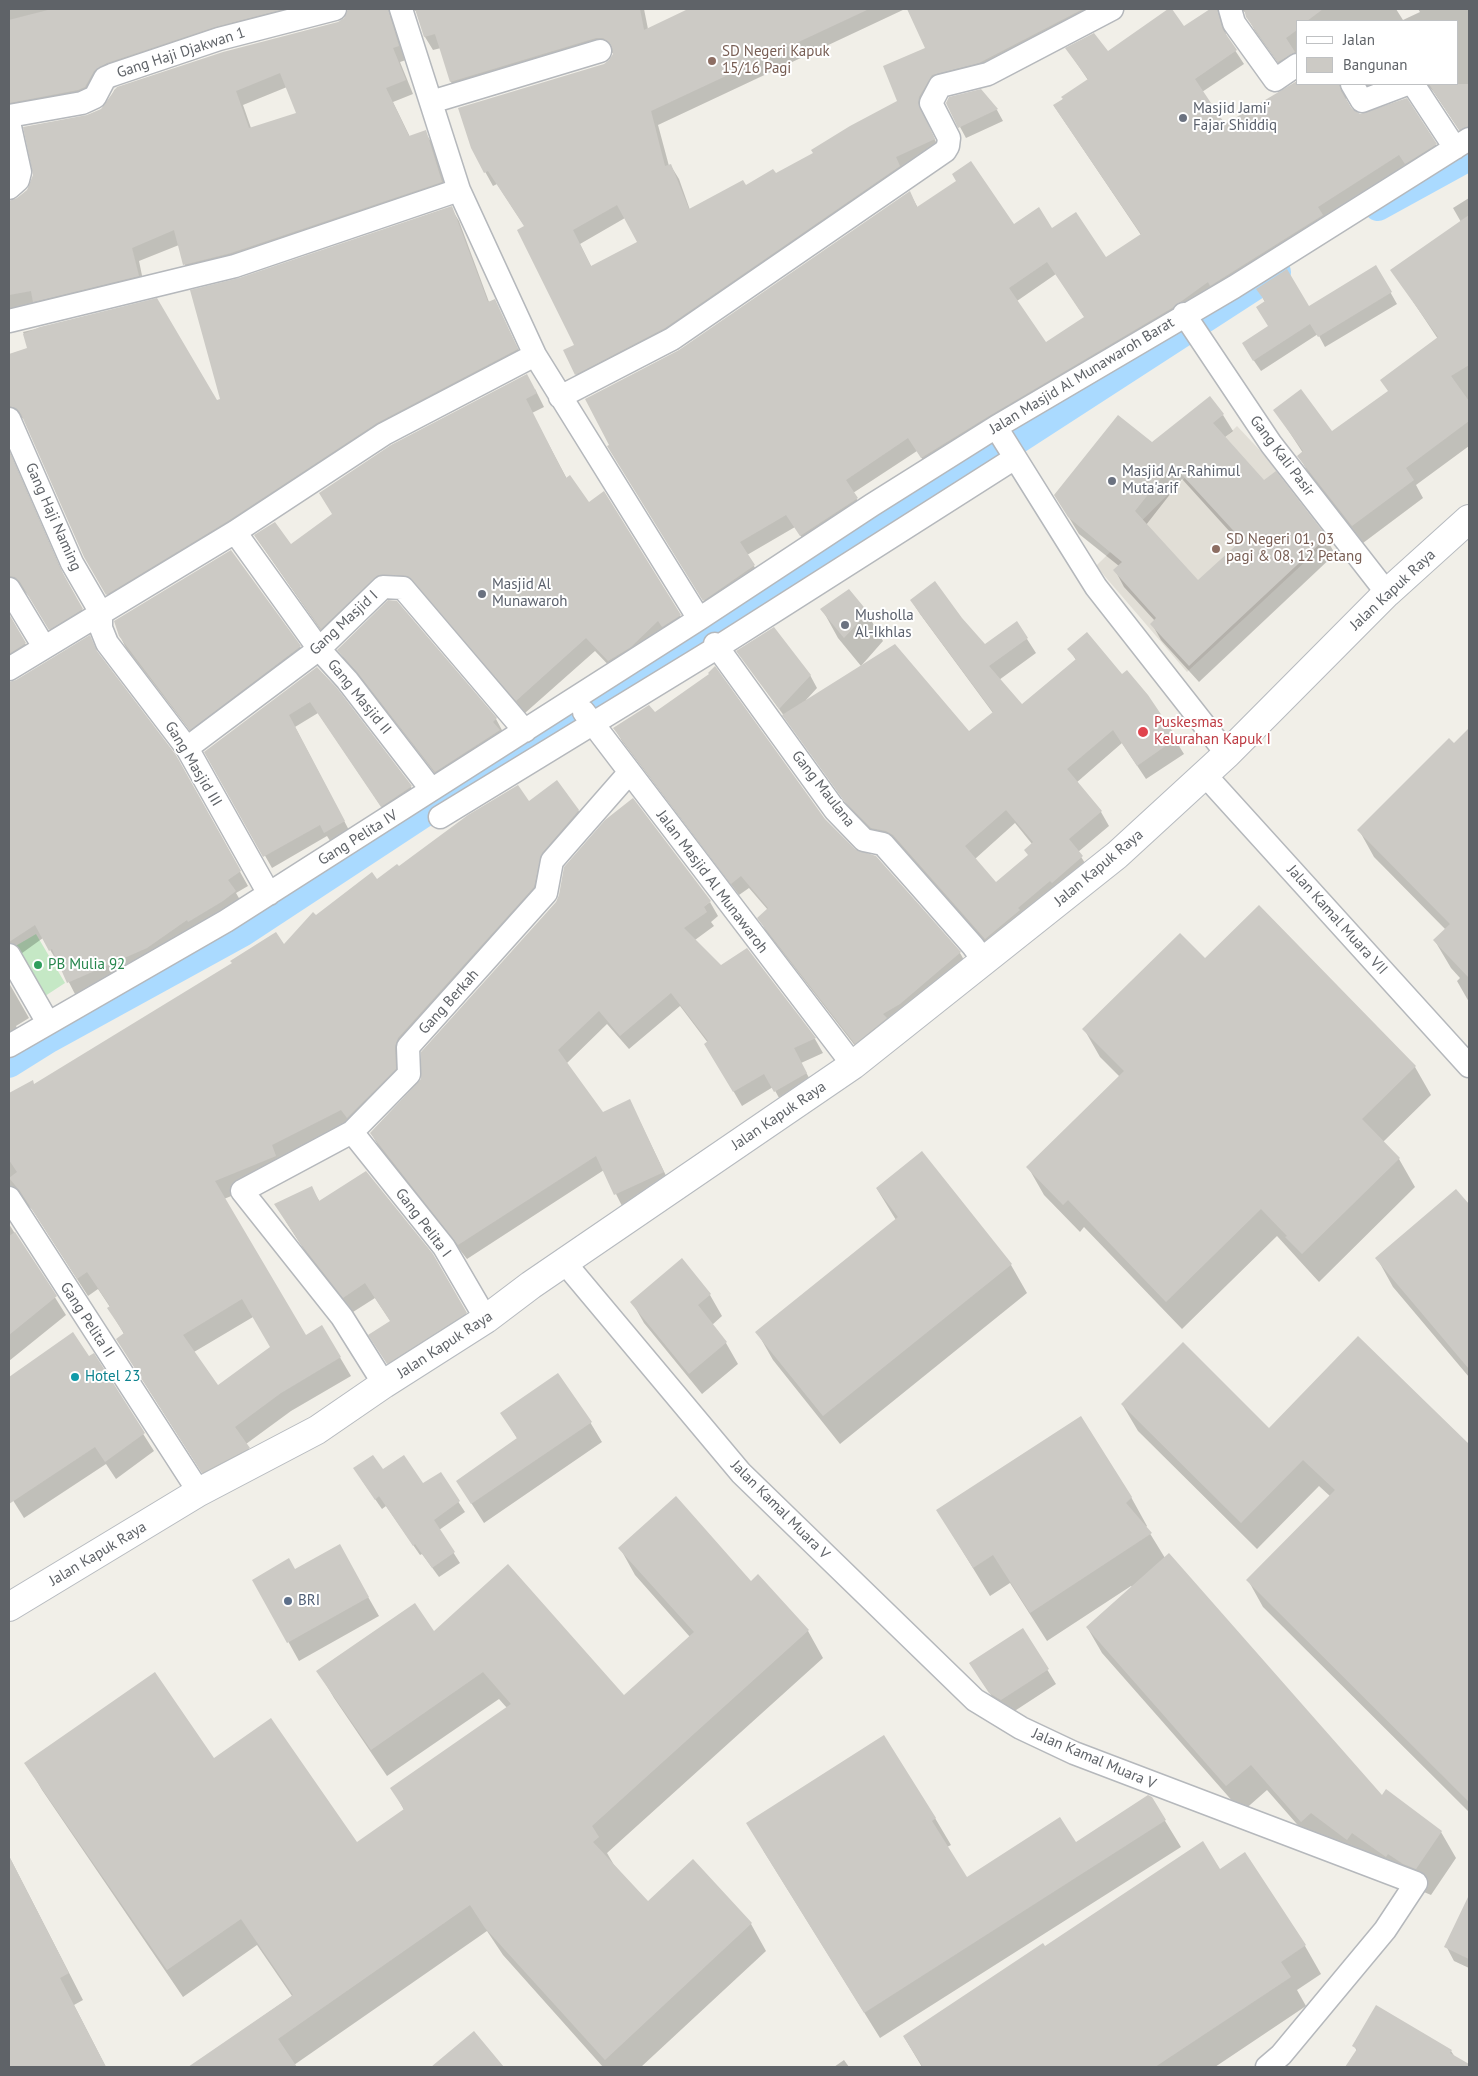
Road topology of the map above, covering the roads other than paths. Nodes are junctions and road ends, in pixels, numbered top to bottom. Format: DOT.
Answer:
graph roads {
  1 [pos="335,9"];
  2 [pos="401,9"];
  3 [pos="1112,9"];
  4 [pos="1230,9"];
  5 [pos="600,51"];
  6 [pos="1296,66"];
  7 [pos="1353,85"];
  8 [pos="1404,85"];
  9 [pos="1414,85"];
  10 [pos="431,102"];
  11 [pos="9,116"];
  12 [pos="9,122"];
  13 [pos="1462,143"];
  14 [pos="9,188"];
  15 [pos="459,190"];
  16 [pos="1186,316"];
  17 [pos="9,321"];
  18 [pos="535,355"];
  19 [pos="560,397"];
  20 [pos="9,419"];
  21 [pos="1007,445"];
  22 [pos="874,508"];
  23 [pos="1469,519"];
  24 [pos="235,532"];
  25 [pos="890,535"];
  26 [pos="9,589"];
  27 [pos="1387,593"];
  28 [pos="101,613"];
  29 [pos="699,619"];
  30 [pos="717,646"];
  31 [pos="44,647"];
  32 [pos="319,649"];
  33 [pos="9,669"];
  34 [pos="583,711"];
  35 [pos="525,731"];
  36 [pos="186,748"];
  37 [pos="1227,754"];
  38 [pos="629,773"];
  39 [pos="1205,775"];
  40 [pos="431,789"];
  41 [pos="440,817"];
  42 [pos="269,894"];
  43 [pos="9,955"];
  44 [pos="984,962"];
  45 [pos="48,1023"];
  46 [pos="9,1046"];
  47 [pos="853,1065"];
  48 [pos="1469,1066"];
  49 [pos="352,1132"];
  50 [pos="9,1198"];
  51 [pos="565,1263"];
  52 [pos="486,1319"];
  53 [pos="384,1384"];
  54 [pos="199,1492"];
  55 [pos="9,1607"];
  56 [pos="1267,2067"];
  1 -- 11 [label="street, Gang Haji Djakwan 1"];
  2 -- 10 [label="street"];
  3 -- 19 [label="street"];
  4 -- 6 [label="street"];
  5 -- 10 [label="street"];
  7 -- 8 [label="street"];
  9 -- 13 [label="street"];
  10 -- 15 [label="street"];
  12 -- 14 [label="street"];
  13 -- 16 [label="street, Jalan Masjid Al Munawaroh Barat"];
  15 -- 17 [label="street"];
  15 -- 18 [label="street"];
  16 -- 21 [label="street, Jalan Masjid Al Munawaroh Barat"];
  16 -- 27 [label="street, Gang Kali Pasir"];
  18 -- 19 [label="street"];
  18 -- 24 [label="street"];
  19 -- 29 [label="street"];
  20 -- 28 [label="street, Gang Haji Naming"];
  21 -- 22 [label="street, Jalan Masjid Al Munawaroh Barat"];
  21 -- 25 [label="street"];
  21 -- 37 [label="street"];
  22 -- 25 [label="street"];
  22 -- 29 [label="street, Jalan Masjid Al Munawaroh Barat"];
  23 -- 27 [label="main road, Jalan Kapuk Raya"];
  24 -- 28 [label="street"];
  24 -- 32 [label="street, Gang Masjid II"];
  25 -- 30 [label="street"];
  26 -- 31 [label="street"];
  27 -- 37 [label="main road, Jalan Kapuk Raya"];
  28 -- 31 [label="street"];
  28 -- 36 [label="street, Gang Masjid III"];
  29 -- 34 [label="street, Gang Pelita IV"];
  30 -- 34 [label="street"];
  30 -- 44 [label="street, Gang Maulana"];
  31 -- 33 [label="street"];
  32 -- 35 [label="street, Gang Masjid I"];
  32 -- 36 [label="street, Gang Masjid I"];
  32 -- 40 [label="street, Gang Masjid II"];
  34 -- 35 [label="street, Gang Pelita IV"];
  34 -- 38 [label="street, Jalan Masjid Al Munawaroh"];
  34 -- 41 [label="street"];
  35 -- 40 [label="street, Gang Pelita IV"];
  36 -- 42 [label="street, Gang Masjid III"];
  37 -- 39 [label="main road, Jalan Kapuk Raya"];
  38 -- 47 [label="street, Jalan Masjid Al Munawaroh"];
  38 -- 49 [label="street, Gang Berkah"];
  39 -- 44 [label="main road, Jalan Kapuk Raya"];
  39 -- 48 [label="street, Jalan Kamal Muara VII"];
  40 -- 42 [label="street, Gang Pelita IV"];
  42 -- 45 [label="street, Gang Pelita IV"];
  43 -- 45 [label="street"];
  44 -- 47 [label="main road, Jalan Kapuk Raya"];
  45 -- 46 [label="street, Gang Pelita IV"];
  47 -- 51 [label="main road, Jalan Kapuk Raya"];
  49 -- 52 [label="street, Gang Pelita I"];
  49 -- 53 [label="street, Gang Berkah"];
  50 -- 54 [label="street, Gang Pelita II"];
  51 -- 52 [label="main road, Jalan Kapuk Raya"];
  51 -- 56 [label="street, Jalan Kamal Muara V"];
  52 -- 53 [label="main road, Jalan Kapuk Raya"];
  53 -- 54 [label="main road, Jalan Kapuk Raya"];
  54 -- 55 [label="main road, Jalan Kapuk Raya"];
}
